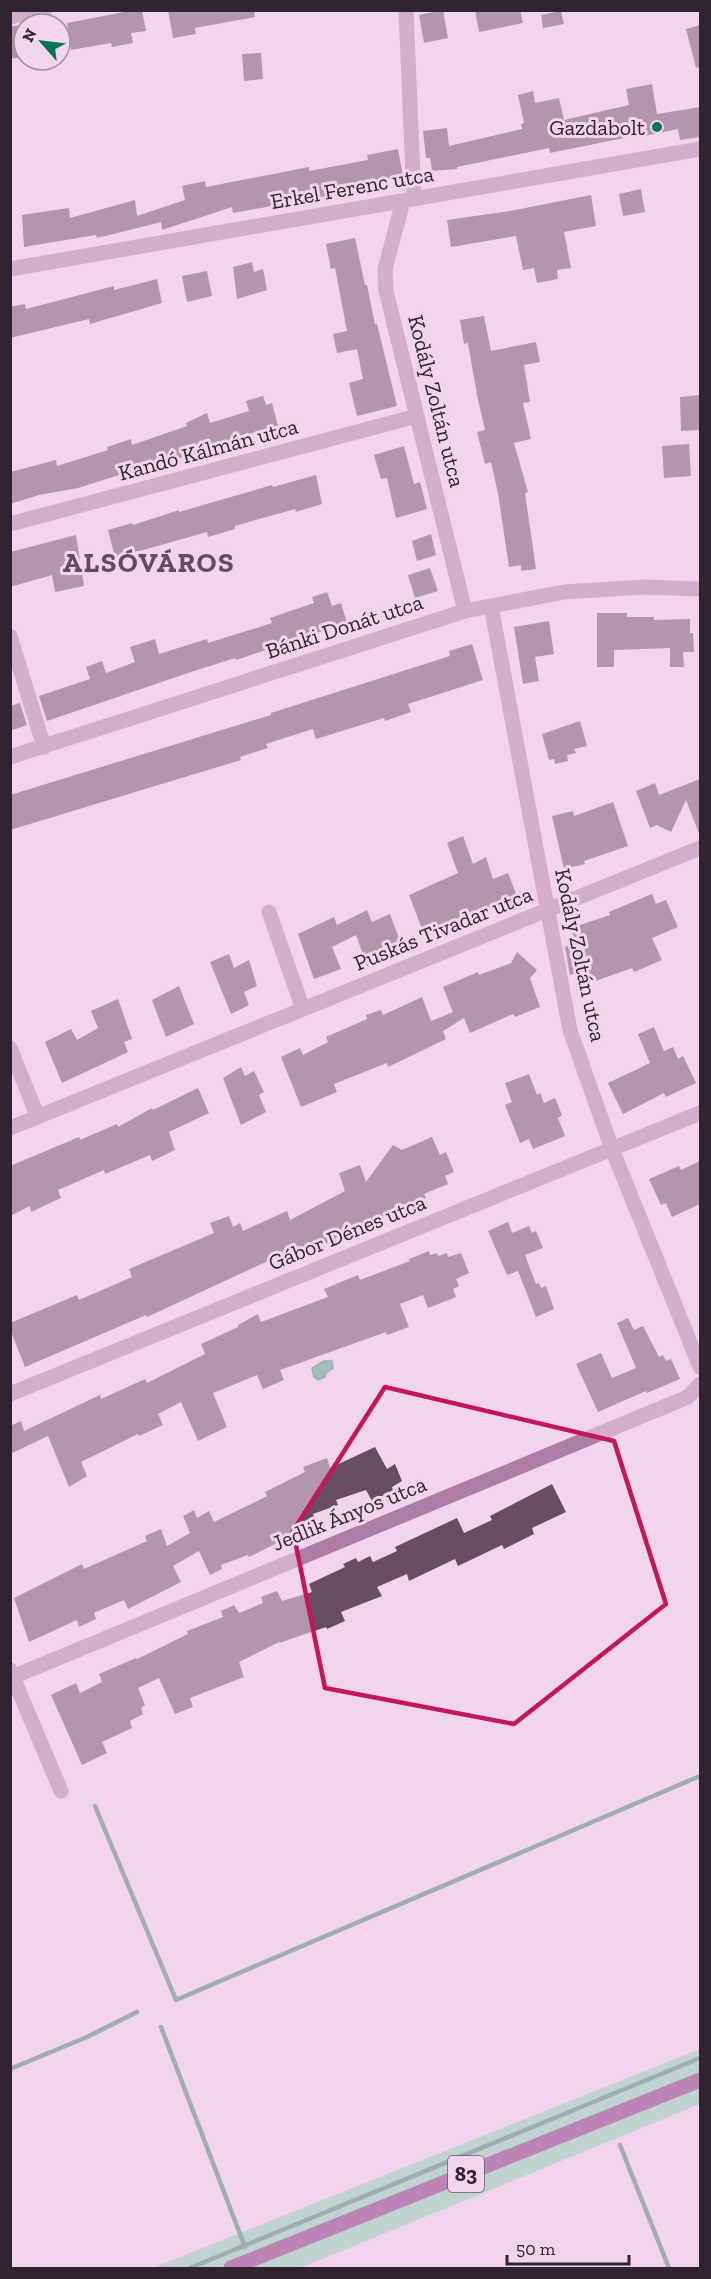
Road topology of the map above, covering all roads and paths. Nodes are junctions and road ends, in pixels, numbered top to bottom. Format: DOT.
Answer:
graph roads {
  1 [pos="45,10"];
  2 [pos="406,10"];
  3 [pos="10,17"];
  4 [pos="700,149"];
  5 [pos="409,200"];
  6 [pos="10,269"];
  7 [pos="417,416"];
  8 [pos="10,524"];
  9 [pos="700,589"];
  10 [pos="491,606"];
  11 [pos="465,611"];
  12 [pos="10,636"];
  13 [pos="44,747"];
  14 [pos="10,758"];
  15 [pos="700,848"];
  16 [pos="547,911"];
  17 [pos="269,912"];
  18 [pos="303,1009"];
  19 [pos="10,1048"];
  20 [pos="700,1113"];
  21 [pos="38,1117"];
  22 [pos="10,1128"];
  23 [pos="612,1149"];
  24 [pos="700,1367"];
  25 [pos="700,1384"];
  26 [pos="10,1394"];
  27 [pos="11,1675"];
  28 [pos="61,1791"];
  29 [pos="700,2080"];
  30 [pos="231,2268"];
  1 -- 3 [label="street"];
  2 -- 5 [label="street, Kodály Zoltán utca"];
  4 -- 5 [label="street, Erkel Ferenc utca"];
  5 -- 6 [label="street, Erkel Ferenc utca"];
  5 -- 7 [label="street, Kodály Zoltán utca"];
  7 -- 8 [label="street, Kandó Kálmán utca"];
  7 -- 11 [label="street, Kodály Zoltán utca"];
  9 -- 10 [label="street, Bánki Donát utca"];
  10 -- 11 [label="street, Bánki Donát utca"];
  10 -- 16 [label="street, Kodály Zoltán utca"];
  11 -- 13 [label="street, Bánki Donát utca"];
  12 -- 13 [label="street"];
  13 -- 14 [label="street, Bánki Donát utca"];
  15 -- 16 [label="street, Puskás Tivadar utca"];
  16 -- 18 [label="street, Puskás Tivadar utca"];
  16 -- 23 [label="street, Kodály Zoltán utca"];
  17 -- 18 [label="street"];
  18 -- 21 [label="street, Puskás Tivadar utca"];
  19 -- 21 [label="street"];
  20 -- 23 [label="street, Gábor Dénes utca"];
  21 -- 22 [label="street, Puskás Tivadar utca"];
  23 -- 24 [label="street, Kodály Zoltán utca"];
  23 -- 26 [label="street, Gábor Dénes utca"];
  25 -- 27 [label="street, Jedlik Ányos utca"];
  27 -- 28 [label="street"];
  29 -- 30 [label="main road, 83"];
}
